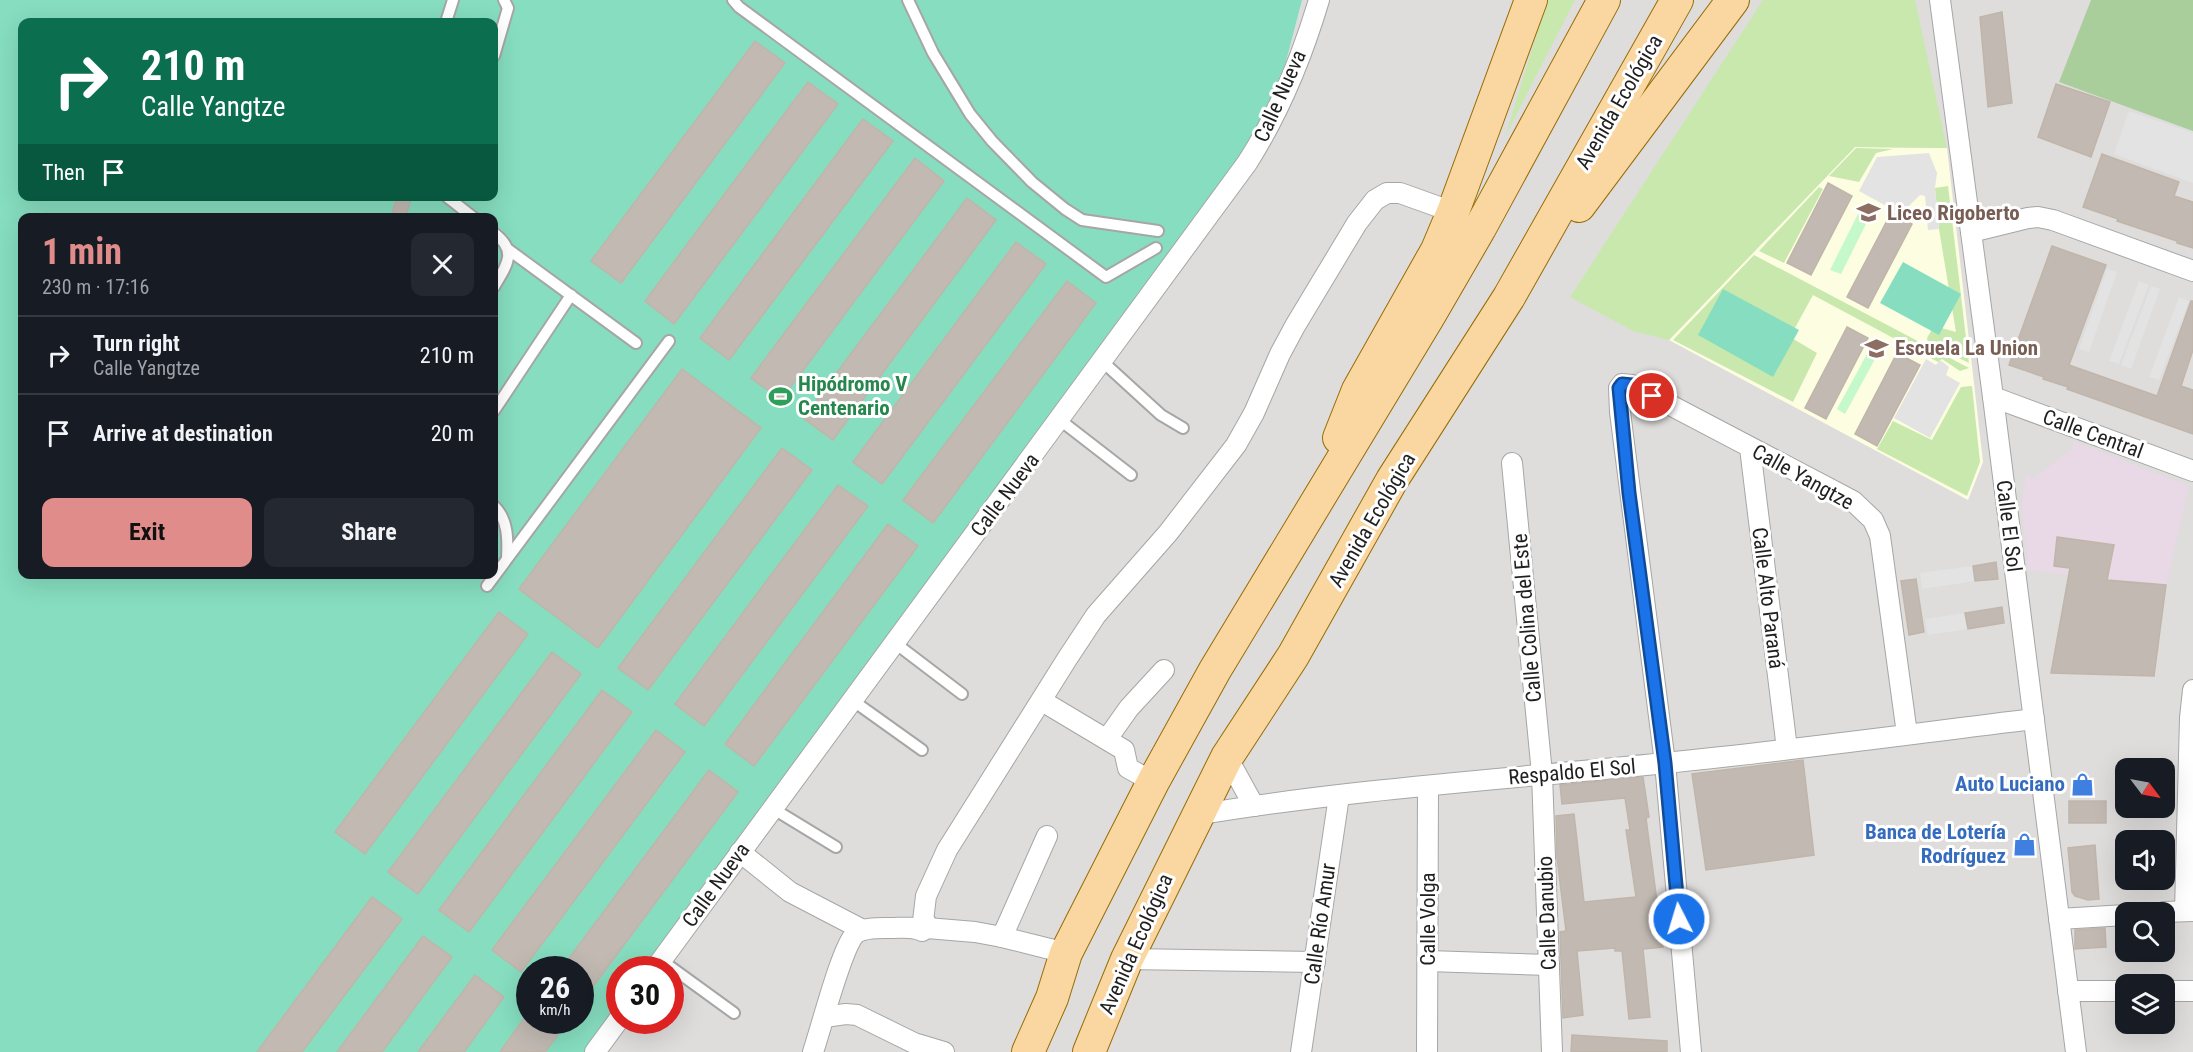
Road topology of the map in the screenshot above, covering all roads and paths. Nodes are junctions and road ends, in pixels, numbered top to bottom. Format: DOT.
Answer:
graph roads {
  1 [pos="453,0"];
  2 [pos="504,0"];
  3 [pos="733,0"];
  4 [pos="908,0"];
  5 [pos="1319,0"];
  6 [pos="1532,0"];
  7 [pos="1604,0"];
  8 [pos="1677,0"];
  9 [pos="1733,0"];
  10 [pos="1940,0"];
  11 [pos="447,18"];
  12 [pos="498,35"];
  13 [pos="452,201"];
  14 [pos="1453,212"];
  15 [pos="468,213"];
  16 [pos="1158,231"];
  17 [pos="1971,232"];
  18 [pos="498,235"];
  19 [pos="1156,248"];
  20 [pos="509,250"];
  21 [pos="2193,271"];
  22 [pos="498,280"];
  23 [pos="571,295"];
  24 [pos="1509,297"];
  25 [pos="669,341"];
  26 [pos="636,343"];
  27 [pos="1103,362"];
  28 [pos="1993,397"];
  29 [pos="498,405"];
  30 [pos="1060,420"];
  31 [pos="1183,428"];
  32 [pos="1750,448"];
  33 [pos="1512,463"];
  34 [pos="2193,471"];
  35 [pos="1131,475"];
  36 [pos="1327,487"];
  37 [pos="498,510"];
  38 [pos="507,559"];
  39 [pos="498,571"];
  40 [pos="491,579"];
  41 [pos="486,586"];
  42 [pos="895,643"];
  43 [pos="1164,670"];
  44 [pos="2193,690"];
  45 [pos="962,694"];
  46 [pos="852,700"];
  47 [pos="1042,701"];
  48 [pos="2034,719"];
  49 [pos="1907,734"];
  50 [pos="1107,740"];
  51 [pos="1787,748"];
  52 [pos="922,750"];
  53 [pos="1227,758"];
  54 [pos="1665,763"];
  55 [pos="1542,774"];
  56 [pos="1153,782"];
  57 [pos="1428,786"];
  58 [pos="1339,796"];
  59 [pos="1254,806"];
  60 [pos="772,807"];
  61 [pos="1196,815"];
  62 [pos="1047,836"];
  63 [pos="836,847"];
  64 [pos="740,852"];
  65 [pos="2189,911"];
  66 [pos="2115,916"];
  67 [pos="2059,920"];
  68 [pos="922,926"];
  69 [pos="863,930"];
  70 [pos="1002,937"];
  71 [pos="1066,953"];
  72 [pos="664,956"];
  73 [pos="1126,960"];
  74 [pos="1428,961"];
  75 [pos="1315,962"];
  76 [pos="1549,965"];
  77 [pos="684,981"];
  78 [pos="2068,991"];
  79 [pos="2115,991"];
  80 [pos="2175,991"];
  81 [pos="2193,991"];
  82 [pos="734,1013"];
  83 [pos="825,1017"];
  84 [pos="608,1034"];
  85 [pos="595,1052"];
  86 [pos="813,1052"];
  87 [pos="944,1052"];
  88 [pos="1028,1052"];
  89 [pos="1089,1052"];
  90 [pos="1302,1052"];
  91 [pos="1428,1052"];
  92 [pos="1552,1052"];
  93 [pos="1691,1052"];
  94 [pos="2076,1052"];
  1 -- 11 [label="lane"];
  2 -- 12 [label="lane"];
  3 -- 19 [label="lane"];
  4 -- 16 [label="lane"];
  5 -- 27 [label="street, Calle Nueva"];
  6 -- 14 [label="main road"];
  7 -- 36 [label="main road"];
  8 -- 24 [label="main road, Avenida Ecológica"];
  9 -- 24 [label="main road"];
  10 -- 17 [label="street, Calle El Sol"];
  13 -- 15 [label="lane"];
  14 -- 36 [label="main road"];
  14 -- 47 [label="street"];
  17 -- 21 [label="street"];
  17 -- 28 [label="street, Calle El Sol"];
  18 -- 20 [label="lane"];
  20 -- 22 [label="lane"];
  20 -- 23 [label="lane"];
  23 -- 26 [label="lane"];
  23 -- 29 [label="lane"];
  24 -- 53 [label="main road, Avenida Ecológica"];
  25 -- 38 [label="lane"];
  27 -- 30 [label="street, Calle Nueva"];
  27 -- 31 [label="lane"];
  28 -- 34 [label="street, Calle Central"];
  28 -- 48 [label="street, Calle El Sol"];
  30 -- 35 [label="lane"];
  30 -- 42 [label="street, Calle Nueva"];
  32 -- 49 [label="street, Calle Yangtze"];
  32 -- 51 [label="street, Calle Alto Paraná"];
  32 -- 54 [label="street, Calle Yangtze"];
  33 -- 55 [label="street, Calle Colina del Este"];
  36 -- 56 [label="main road"];
  37 -- 38 [label="lane"];
  38 -- 39 [label="lane"];
  40 -- 41 [label="lane"];
  42 -- 45 [label="lane"];
  42 -- 46 [label="street, Calle Nueva"];
  43 -- 50 [label="street"];
  44 -- 65 [label="street"];
  46 -- 52 [label="lane"];
  46 -- 60 [label="street, Calle Nueva"];
  47 -- 50 [label="street"];
  47 -- 68 [label="street"];
  48 -- 49 [label="street, Respaldo El Sol"];
  48 -- 67 [label="street, Calle El Sol"];
  49 -- 51 [label="street, Respaldo El Sol"];
  50 -- 56 [label="street"];
  51 -- 54 [label="street, Respaldo El Sol"];
  53 -- 59 [label="street"];
  53 -- 61 [label="main road, Avenida Ecológica"];
  54 -- 55 [label="street, Respaldo El Sol"];
  54 -- 93 [label="street"];
  55 -- 57 [label="street, Respaldo El Sol"];
  55 -- 76 [label="street, Calle Danubio"];
  56 -- 71 [label="main road"];
  57 -- 58 [label="street, Respaldo El Sol"];
  57 -- 74 [label="street, Calle Volga"];
  58 -- 59 [label="street, Respaldo El Sol"];
  58 -- 75 [label="street, Calle Río Amur"];
  59 -- 61 [label="street, Respaldo El Sol"];
  60 -- 63 [label="lane"];
  60 -- 64 [label="street, Calle Nueva"];
  61 -- 73 [label="main road, Avenida Ecológica"];
  62 -- 70 [label="street"];
  64 -- 69 [label="street"];
  64 -- 72 [label="street, Calle Nueva"];
  66 -- 67 [label="street"];
  67 -- 78 [label="street, Calle El Sol"];
  68 -- 69 [label="street"];
  68 -- 70 [label="street"];
  69 -- 83 [label="street"];
  70 -- 71 [label="street"];
  71 -- 88 [label="main road"];
  73 -- 75 [label="street"];
  73 -- 89 [label="main road, Avenida Ecológica"];
  74 -- 76 [label="street"];
  74 -- 91 [label="street, Calle Volga"];
  75 -- 90 [label="street, Calle Río Amur"];
  76 -- 92 [label="street, Calle Danubio"];
  77 -- 82 [label="lane"];
  78 -- 79 [label="street"];
  78 -- 94 [label="street, Calle El Sol"];
  80 -- 81 [label="street"];
  83 -- 86 [label="street"];
  83 -- 87 [label="street"];
  84 -- 85 [label="street"];
}
